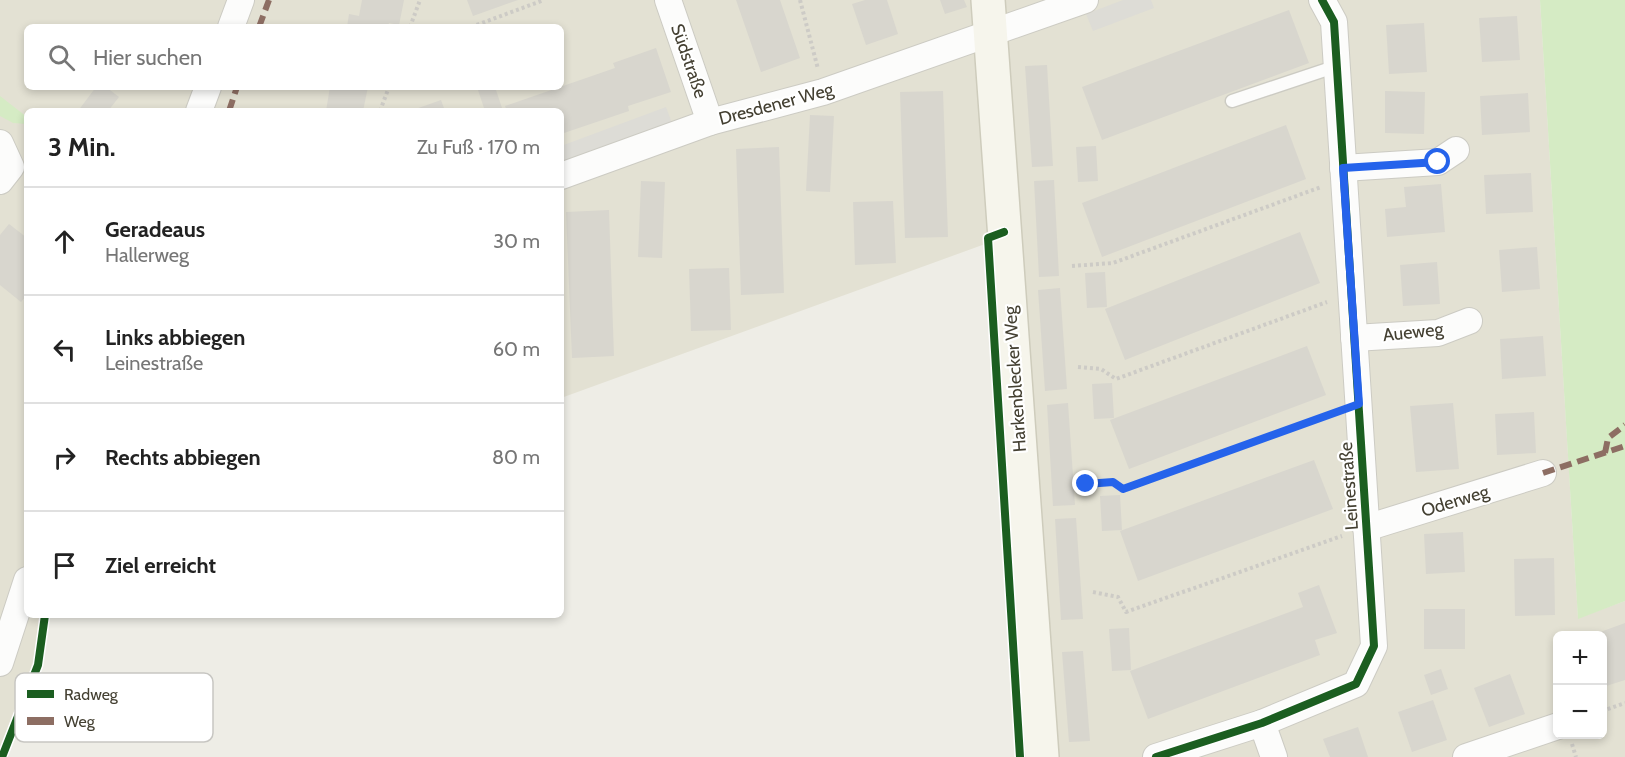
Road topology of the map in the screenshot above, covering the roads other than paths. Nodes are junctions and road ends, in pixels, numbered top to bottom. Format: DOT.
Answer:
graph roads {
  1 [pos="241,0"];
  2 [pos="668,0"];
  3 [pos="988,0"];
  4 [pos="1086,0"];
  5 [pos="1322,0"];
  6 [pos="232,24"];
  7 [pos="991,33"];
  8 [pos="1337,66"];
  9 [pos="207,90"];
  10 [pos="1232,101"];
  11 [pos="201,108"];
  12 [pos="710,122"];
  13 [pos="0,143"];
  14 [pos="1456,150"];
  15 [pos="1344,174"];
  16 [pos="564,175"];
  17 [pos="0,181"];
  18 [pos="1469,321"];
  19 [pos="1354,338"];
  20 [pos="1543,473"];
  21 [pos="1366,528"];
  22 [pos="24,586"];
  23 [pos="24,588"];
  24 [pos="0,639"];
  25 [pos="0,663"];
  26 [pos="1262,723"];
  27 [pos="1553,727"];
  28 [pos="1042,757"];
  29 [pos="1156,757"];
  30 [pos="1274,757"];
  31 [pos="1466,757"];
  1 -- 6 [label="street"];
  2 -- 12 [label="street, Südstraße"];
  3 -- 7 [label="street, Harkenblecker Weg"];
  4 -- 7 [label="street"];
  5 -- 8 [label="street, Leinestraße"];
  7 -- 12 [label="street, Dresdener Weg"];
  7 -- 28 [label="street, Harkenblecker Weg"];
  8 -- 10 [label="lane"];
  8 -- 15 [label="street, Leinestraße"];
  9 -- 11 [label="street"];
  12 -- 16 [label="street, Dresdener Weg"];
  13 -- 17 [label="street"];
  14 -- 15 [label="street"];
  15 -- 19 [label="street, Leinestraße"];
  18 -- 19 [label="street, Aueweg"];
  19 -- 21 [label="street, Leinestraße"];
  20 -- 21 [label="street, Oderweg"];
  21 -- 26 [label="street, Leinestraße"];
  22 -- 24 [label="street"];
  23 -- 25 [label="street"];
  26 -- 29 [label="street, Leinestraße"];
  26 -- 30 [label="street"];
  27 -- 31 [label="street"];
}
